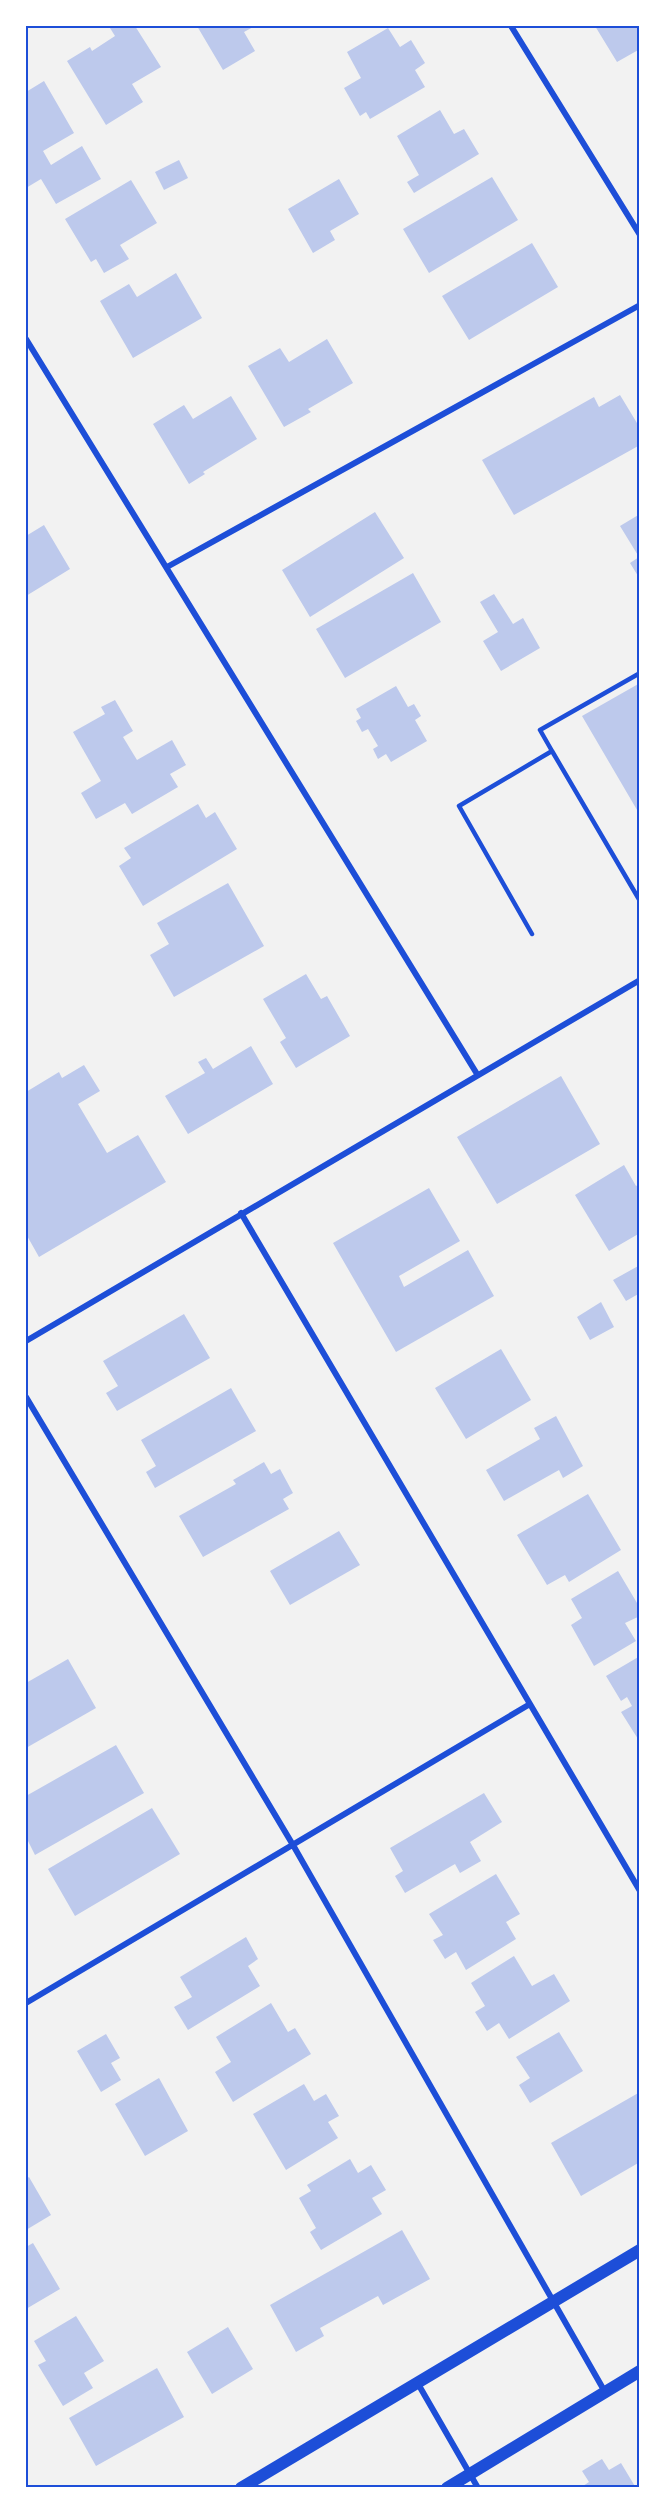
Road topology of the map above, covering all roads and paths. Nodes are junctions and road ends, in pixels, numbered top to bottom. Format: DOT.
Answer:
graph roads {
  1 [pos="512,26"];
  2 [pos="639,235"];
  3 [pos="639,305"];
  4 [pos="26,339"];
  5 [pos="167,567"];
  6 [pos="639,673"];
  7 [pos="552,751"];
  8 [pos="639,901"];
  9 [pos="532,934"];
  10 [pos="637,981"];
  11 [pos="639,989"];
  12 [pos="477,1074"];
  13 [pos="241,1213"];
  14 [pos="26,1341"];
  15 [pos="26,1397"];
  16 [pos="530,1704"];
  17 [pos="293,1845"];
  18 [pos="639,1891"];
  19 [pos="26,2003"];
  20 [pos="639,2250"];
  21 [pos="553,2301"];
  22 [pos="639,2371"];
  23 [pos="417,2381"];
  24 [pos="605,2392"];
  25 [pos="471,2474"];
  26 [pos="241,2487"];
  27 [pos="447,2487"];
  28 [pos="478,2487"];
  1 -- 2 [label="street"];
  3 -- 5 [label="street"];
  4 -- 5 [label="street"];
  5 -- 12 [label="street"];
  6 -- 7 [label="lane"];
  7 -- 8 [label="lane"];
  7 -- 9 [label="lane"];
  10 -- 11 [label="street"];
  10 -- 12 [label="street"];
  12 -- 13 [label="street"];
  13 -- 14 [label="street"];
  13 -- 16 [label="street"];
  15 -- 17 [label="street"];
  16 -- 17 [label="street"];
  16 -- 18 [label="street"];
  17 -- 19 [label="street"];
  17 -- 21 [label="street"];
  20 -- 21 [label="main road"];
  21 -- 23 [label="main road"];
  21 -- 24 [label="street"];
  22 -- 24 [label="main road"];
  23 -- 25 [label="street"];
  23 -- 26 [label="main road"];
  24 -- 25 [label="main road"];
  25 -- 27 [label="main road"];
  25 -- 28 [label="street"];
}
